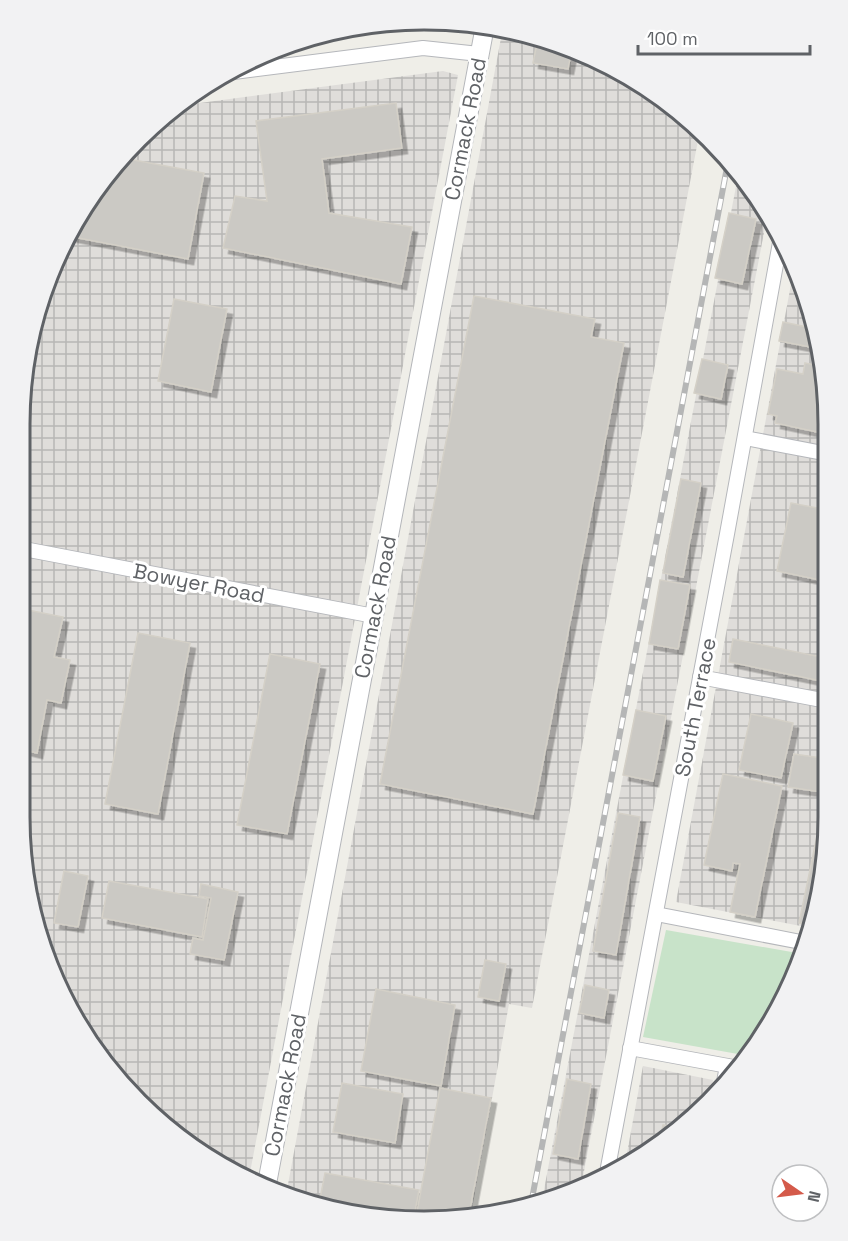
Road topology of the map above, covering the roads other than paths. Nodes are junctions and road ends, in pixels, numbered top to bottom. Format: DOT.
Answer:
graph roads {
  1 [pos="483,35"];
  2 [pos="479,54"];
  3 [pos="250,71"];
  4 [pos="778,253"];
  5 [pos="745,438"];
  6 [pos="818,452"];
  7 [pos="30,550"];
  8 [pos="374,616"];
  9 [pos="700,677"];
  10 [pos="818,699"];
  11 [pos="656,914"];
  12 [pos="798,941"];
  13 [pos="630,1048"];
  14 [pos="729,1066"];
  15 [pos="608,1165"];
  16 [pos="268,1179"];
  1 -- 2 [label="street, Cormack Road"];
  2 -- 3 [label="street"];
  2 -- 8 [label="street, Cormack Road"];
  4 -- 5 [label="street, South Terrace"];
  5 -- 6 [label="street"];
  5 -- 9 [label="street, South Terrace"];
  7 -- 8 [label="street, Bowyer Road"];
  8 -- 16 [label="street, Cormack Road"];
  9 -- 10 [label="street"];
  9 -- 11 [label="street, South Terrace"];
  11 -- 12 [label="street"];
  11 -- 13 [label="street, South Terrace"];
  13 -- 14 [label="street"];
  13 -- 15 [label="street, South Terrace"];
}
